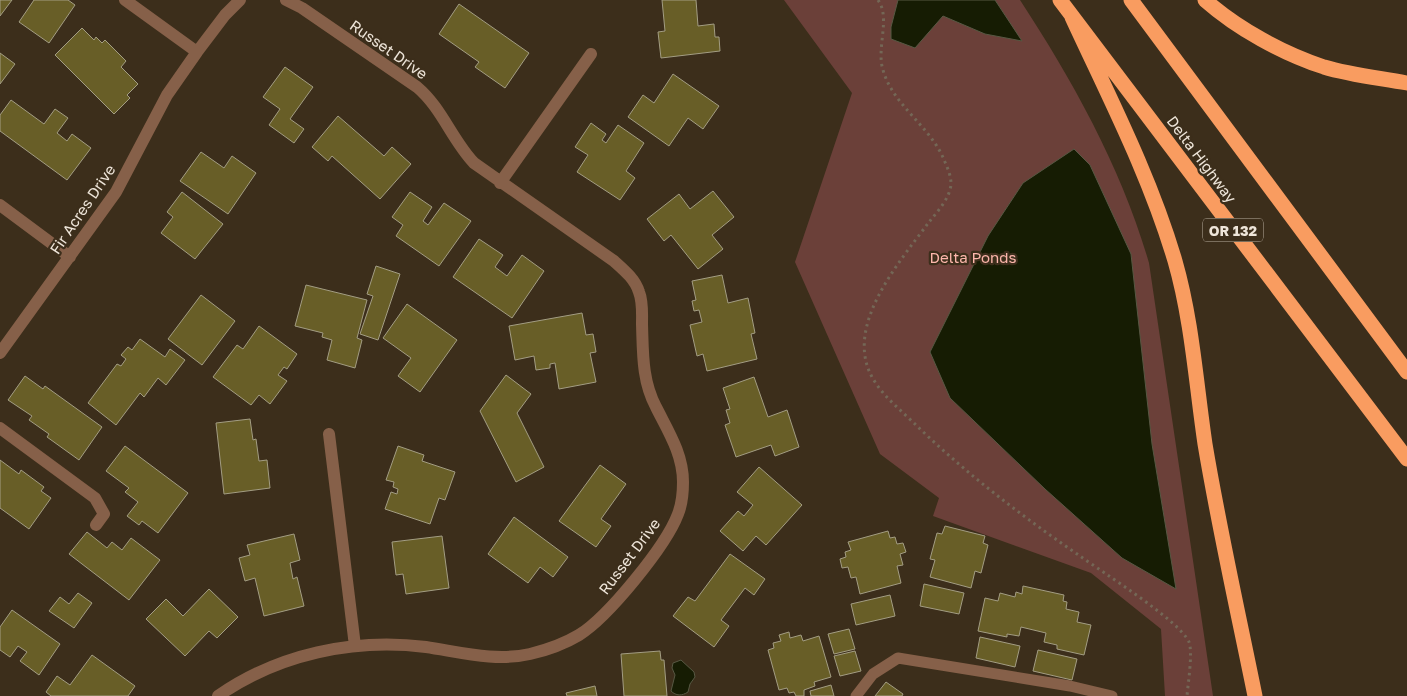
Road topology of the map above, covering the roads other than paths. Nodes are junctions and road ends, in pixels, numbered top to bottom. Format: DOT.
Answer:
graph roads {
  1 [pos="126,0"];
  2 [pos="240,0"];
  3 [pos="286,0"];
  4 [pos="1060,0"];
  5 [pos="1131,0"];
  6 [pos="1205,0"];
  7 [pos="1072,18"];
  8 [pos="197,52"];
  9 [pos="591,54"];
  10 [pos="1407,83"];
  11 [pos="500,183"];
  12 [pos="0,205"];
  13 [pos="70,257"];
  14 [pos="0,353"];
  15 [pos="1407,372"];
  16 [pos="0,428"];
  17 [pos="330,434"];
  18 [pos="1407,459"];
  19 [pos="96,525"];
  20 [pos="355,646"];
  21 [pos="218,696"];
  22 [pos="856,696"];
  23 [pos="1112,696"];
  24 [pos="1255,696"];
  1 -- 8 [label="street"];
  2 -- 8 [label="street"];
  3 -- 11 [label="street, Russet Drive"];
  4 -- 7 [label="highway, Delta Highway / OR 132"];
  5 -- 15 [label="highway"];
  6 -- 10 [label="highway"];
  7 -- 18 [label="highway, Delta Highway / OR 132"];
  7 -- 24 [label="highway"];
  8 -- 13 [label="street, Fir Acres Drive"];
  9 -- 11 [label="street"];
  11 -- 20 [label="street, Russet Drive"];
  12 -- 13 [label="street"];
  13 -- 14 [label="street, Fir Acres Drive"];
  16 -- 19 [label="street"];
  17 -- 20 [label="street"];
  20 -- 21 [label="street, Russet Drive"];
  22 -- 23 [label="lane"];
}
